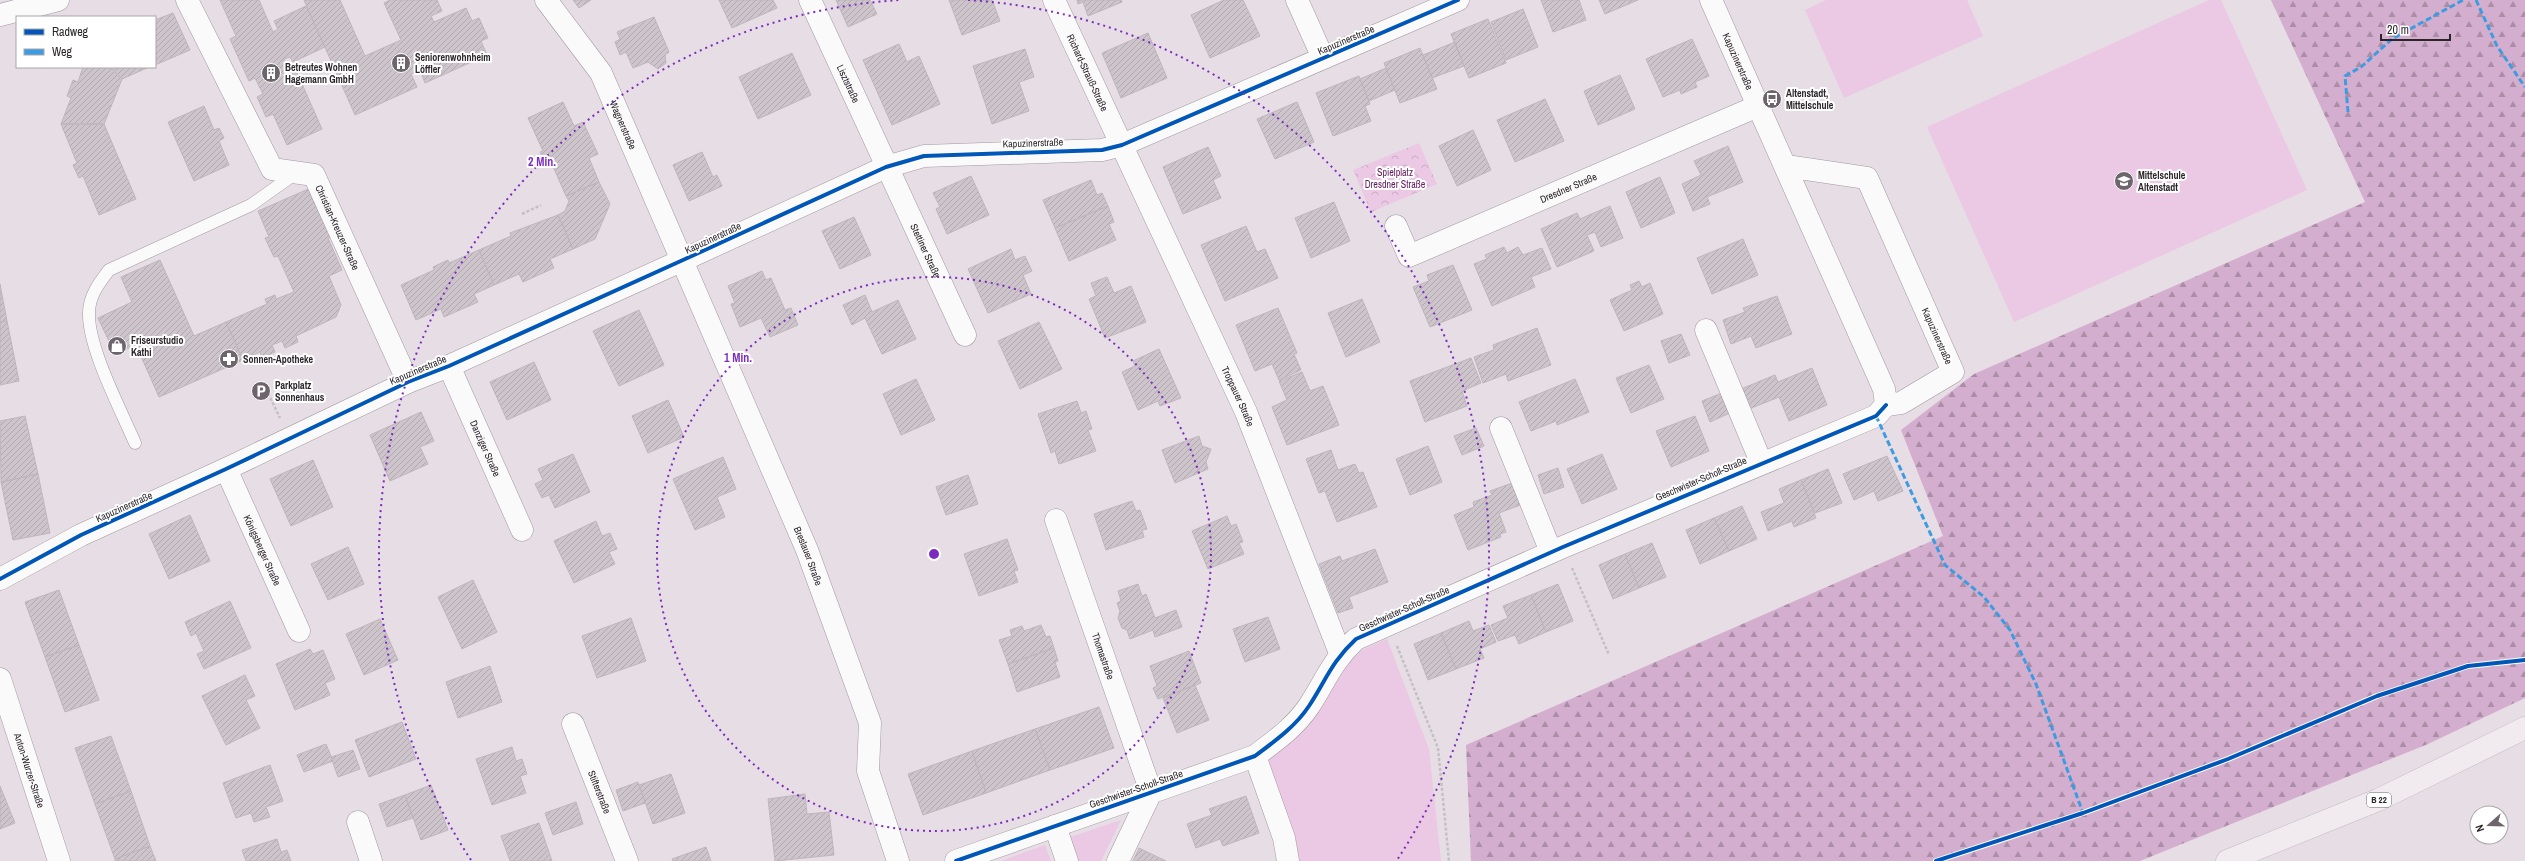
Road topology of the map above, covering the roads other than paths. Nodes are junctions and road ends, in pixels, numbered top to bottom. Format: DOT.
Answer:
graph roads {
  1 [pos="58,0"];
  2 [pos="187,0"];
  3 [pos="546,0"];
  4 [pos="810,0"];
  5 [pos="1054,0"];
  6 [pos="1297,0"];
  7 [pos="1458,0"];
  8 [pos="1711,0"];
  9 [pos="0,15"];
  10 [pos="1323,58"];
  11 [pos="1758,106"];
  12 [pos="1122,145"];
  13 [pos="886,166"];
  14 [pos="1786,166"];
  15 [pos="297,172"];
  16 [pos="1396,226"];
  17 [pos="683,260"];
  18 [pos="1706,330"];
  19 [pos="965,335"];
  20 [pos="448,366"];
  21 [pos="408,382"];
  22 [pos="1886,405"];
  23 [pos="1501,428"];
  24 [pos="135,442"];
  25 [pos="1761,462"];
  26 [pos="226,469"];
  27 [pos="1056,520"];
  28 [pos="522,530"];
  29 [pos="1557,549"];
  30 [pos="0,579"];
  31 [pos="299,631"];
  32 [pos="1340,653"];
  33 [pos="0,679"];
  34 [pos="573,724"];
  35 [pos="2525,728"];
  36 [pos="1255,756"];
  37 [pos="1151,792"];
  38 [pos="358,822"];
  39 [pos="1055,826"];
  40 [pos="2251,856"];
  41 [pos="59,861"];
  42 [pos="371,861"];
  43 [pos="627,861"];
  44 [pos="898,861"];
  45 [pos="960,861"];
  46 [pos="1067,861"];
  47 [pos="1118,861"];
  48 [pos="1288,861"];
  49 [pos="2227,861"];
  1 -- 9 [label="street"];
  2 -- 15 [label="street, Christian-Kreuzer-Straße"];
  3 -- 17 [label="street, Wagnerstraße"];
  4 -- 13 [label="street, Lisztstraße"];
  5 -- 12 [label="street, Richard-Strauß-Straße"];
  6 -- 10 [label="street"];
  7 -- 10 [label="street, Kapuzinerstraße"];
  8 -- 11 [label="street, Kapuzinerstraße"];
  10 -- 12 [label="street, Kapuzinerstraße"];
  11 -- 14 [label="street, Kapuzinerstraße"];
  11 -- 16 [label="street, Dresdner Straße"];
  12 -- 13 [label="street, Kapuzinerstraße"];
  12 -- 32 [label="street, Troppauer Straße"];
  13 -- 17 [label="street, Kapuzinerstraße"];
  13 -- 19 [label="street, Stettiner Straße"];
  14 -- 22 [label="street, Kapuzinerstraße"];
  14 -- 22 [label="street, Kapuzinerstraße"];
  15 -- 21 [label="street, Christian-Kreuzer-Straße"];
  15 -- 24 [label="lane"];
  17 -- 20 [label="street, Kapuzinerstraße"];
  17 -- 44 [label="street, Breslauer Straße"];
  18 -- 25 [label="street, Geschwister-Scholl-Straße"];
  20 -- 21 [label="street, Kapuzinerstraße"];
  20 -- 28 [label="street, Danziger Straße"];
  21 -- 26 [label="street, Kapuzinerstraße"];
  22 -- 25 [label="street, Geschwister-Scholl-Straße"];
  23 -- 29 [label="street"];
  25 -- 29 [label="street, Geschwister-Scholl-Straße"];
  26 -- 30 [label="street, Kapuzinerstraße"];
  26 -- 31 [label="street, Königsberger Straße"];
  27 -- 37 [label="street, Thomastraße"];
  29 -- 32 [label="street, Geschwister-Scholl-Straße"];
  32 -- 36 [label="street, Geschwister-Scholl-Straße"];
  33 -- 41 [label="street, Anton-Wurzer-Straße"];
  34 -- 43 [label="street, Stifterstraße"];
  35 -- 40 [label="main road, B 22"];
  36 -- 37 [label="street, Geschwister-Scholl-Straße"];
  36 -- 48 [label="street"];
  37 -- 39 [label="street, Geschwister-Scholl-Straße"];
  37 -- 47 [label="street, Geschwister-Scholl-Straße"];
  38 -- 42 [label="street"];
  39 -- 45 [label="street, Geschwister-Scholl-Straße"];
  39 -- 46 [label="street"];
  40 -- 49 [label="main road, B 22"];
}
